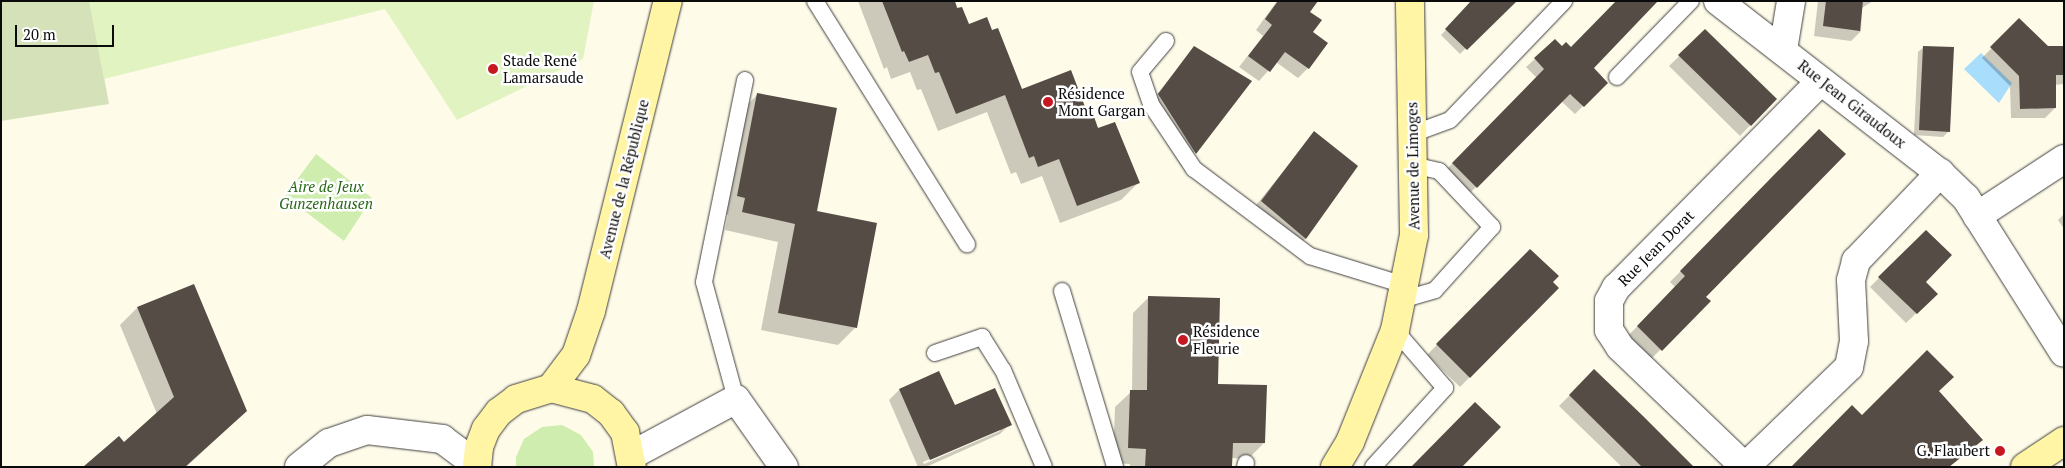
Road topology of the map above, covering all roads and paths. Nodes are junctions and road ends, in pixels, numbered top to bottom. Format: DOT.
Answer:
graph roads {
  1 [pos="668,1"];
  2 [pos="815,1"];
  3 [pos="1410,1"];
  4 [pos="1564,1"];
  5 [pos="1691,1"];
  6 [pos="1718,1"];
  7 [pos="1791,1"];
  8 [pos="1166,41"];
  9 [pos="1783,50"];
  10 [pos="1617,77"];
  11 [pos="744,80"];
  12 [pos="1821,81"];
  13 [pos="1412,134"];
  14 [pos="2064,159"];
  15 [pos="1413,165"];
  16 [pos="1940,173"];
  17 [pos="1977,216"];
  18 [pos="967,244"];
  19 [pos="1062,291"];
  20 [pos="1403,292"];
  21 [pos="1395,330"];
  22 [pos="2064,352"];
  23 [pos="935,353"];
  24 [pos="576,355"];
  25 [pos="551,388"];
  26 [pos="593,399"];
  27 [pos="736,399"];
  28 [pos="486,429"];
  29 [pos="442,439"];
  30 [pos="2064,441"];
  31 [pos="632,461"];
  32 [pos="477,466"];
  33 [pos="299,467"];
  34 [pos="784,467"];
  35 [pos="1044,467"];
  36 [pos="1115,467"];
  37 [pos="1335,467"];
  38 [pos="1373,467"];
  39 [pos="1745,467"];
  40 [pos="2025,467"];
  1 -- 24 [label="main road, Avenue de la République"];
  2 -- 18 [label="lane"];
  3 -- 13 [label="main road, Avenue de Limoges"];
  4 -- 13 [label="lane"];
  5 -- 10 [label="lane"];
  6 -- 9 [label="street, Rue Jean Giraudoux"];
  7 -- 9 [label="street"];
  8 -- 20 [label="lane"];
  9 -- 12 [label="street, Rue Jean Giraudoux"];
  11 -- 27 [label="lane"];
  12 -- 16 [label="street, Rue Jean Giraudoux"];
  12 -- 39 [label="street, Rue Jean Dorat"];
  13 -- 15 [label="main road, Avenue de Limoges"];
  14 -- 17 [label="street"];
  15 -- 20 [label="main road, Avenue de Limoges"];
  15 -- 20 [label="lane"];
  16 -- 17 [label="street, Rue Jean Giraudoux"];
  16 -- 39 [label="street"];
  17 -- 22 [label="street, Rue Jean Giraudoux"];
  19 -- 36 [label="lane"];
  20 -- 21 [label="main road, Avenue de Limoges"];
  21 -- 37 [label="main road, Avenue de Limoges"];
  21 -- 38 [label="lane"];
  23 -- 35 [label="lane"];
  24 -- 25 [label="main road, Avenue de la République"];
  24 -- 26 [label="main road"];
  25 -- 26 [label="main road"];
  25 -- 28 [label="main road"];
  26 -- 31 [label="main road"];
  27 -- 31 [label="street"];
  27 -- 34 [label="street"];
  28 -- 29 [label="street"];
  28 -- 32 [label="main road"];
  29 -- 32 [label="street"];
  29 -- 33 [label="street"];
  30 -- 40 [label="main road"];
}
